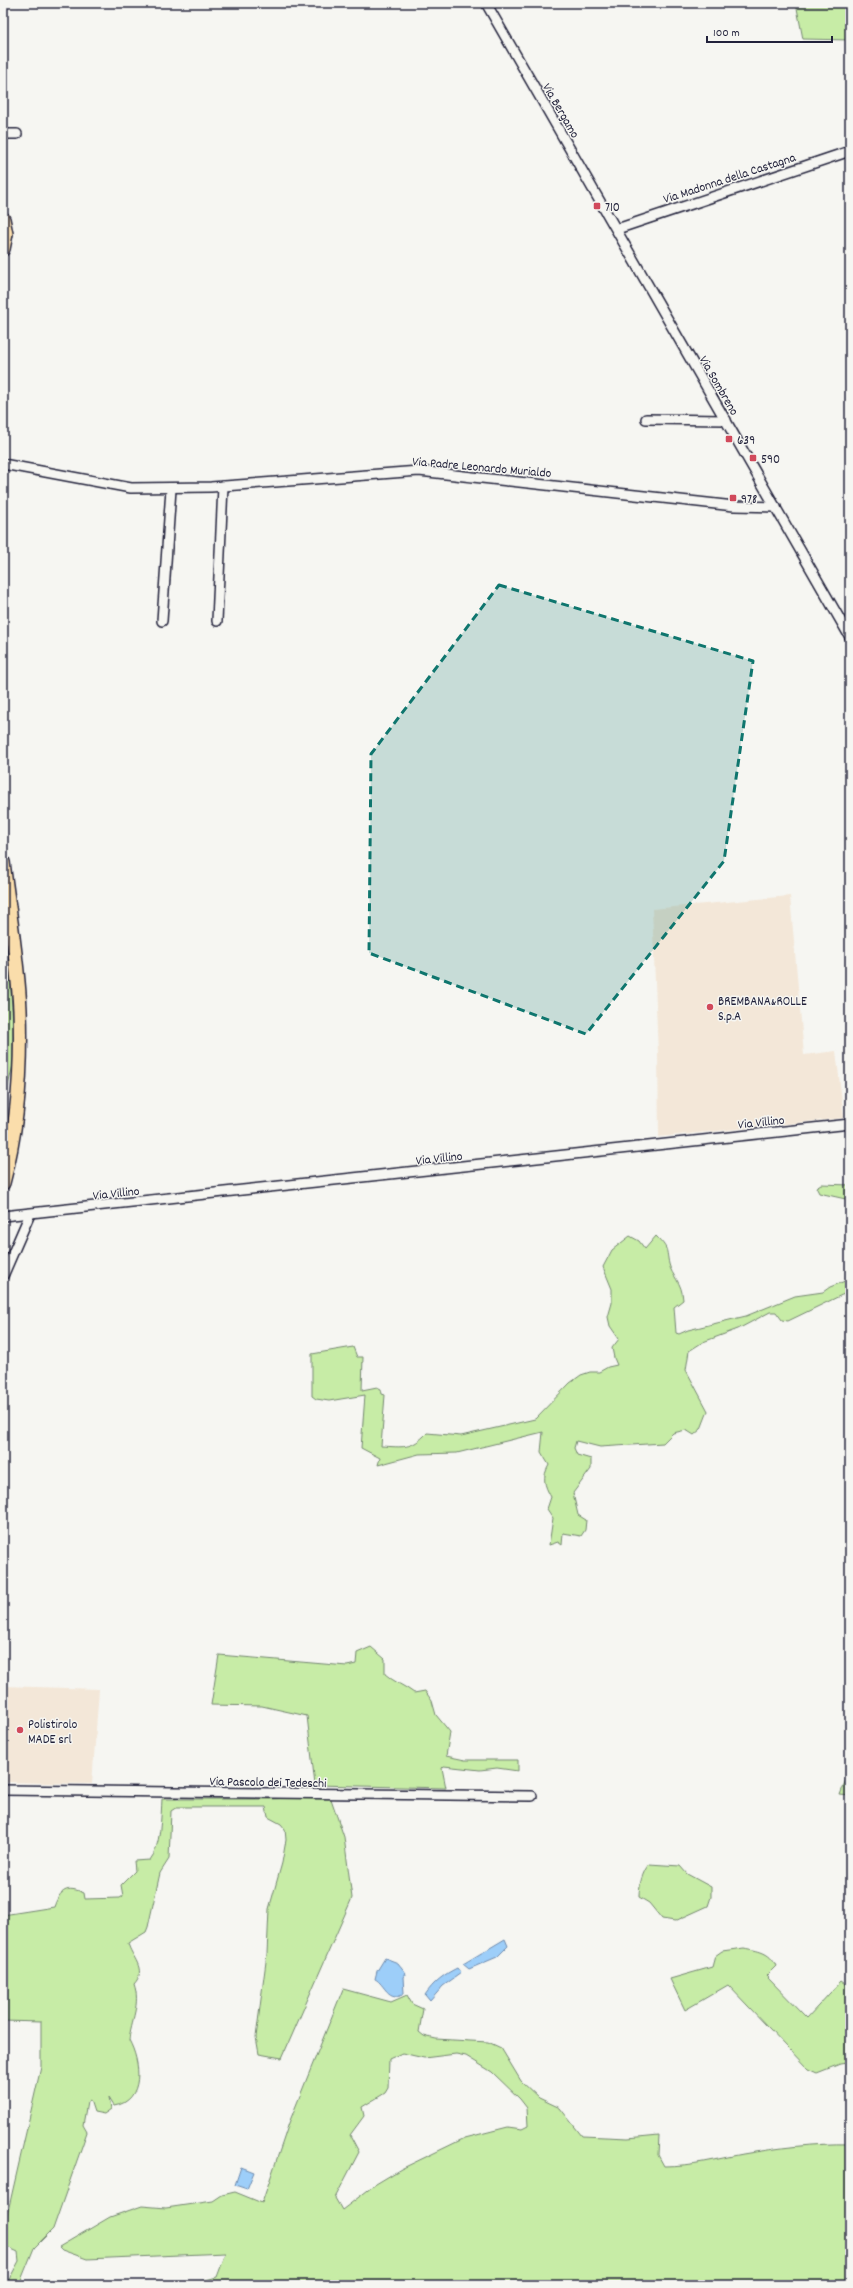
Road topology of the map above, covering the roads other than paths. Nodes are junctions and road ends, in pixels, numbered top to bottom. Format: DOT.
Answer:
graph roads {
  1 [pos="486,3"];
  2 [pos="3,134"];
  3 [pos="17,134"];
  4 [pos="850,151"];
  5 [pos="3,220"];
  6 [pos="616,229"];
  7 [pos="3,249"];
  8 [pos="646,419"];
  9 [pos="726,420"];
  10 [pos="3,464"];
  11 [pos="223,486"];
  12 [pos="172,489"];
  13 [pos="776,507"];
  14 [pos="162,621"];
  15 [pos="217,621"];
  16 [pos="850,637"];
  17 [pos="3,862"];
  18 [pos="850,1124"];
  19 [pos="3,1183"];
  20 [pos="30,1214"];
  21 [pos="3,1216"];
  22 [pos="3,1276"];
  23 [pos="3,1790"];
  24 [pos="532,1796"];
  1 -- 6 [label="street, Via Bergamo"];
  2 -- 3 [label="street"];
  4 -- 6 [label="street, Via Madonna della Castagna"];
  5 -- 7 [label="highway"];
  6 -- 9 [label="street, Via Sombreno"];
  8 -- 9 [label="street"];
  9 -- 13 [label="street, Via Sombreno"];
  10 -- 12 [label="street, Via Padre Leonardo Murialdo"];
  11 -- 12 [label="street, Via Padre Leonardo Murialdo"];
  11 -- 13 [label="street, Via Padre Leonardo Murialdo"];
  11 -- 15 [label="street"];
  12 -- 14 [label="street"];
  13 -- 16 [label="street, Via Sombreno"];
  17 -- 19 [label="highway"];
  18 -- 20 [label="street, Via Villino"];
  20 -- 21 [label="street, Via Villino"];
  20 -- 22 [label="street"];
  23 -- 24 [label="street, Via Pascolo dei Tedeschi"];
}
